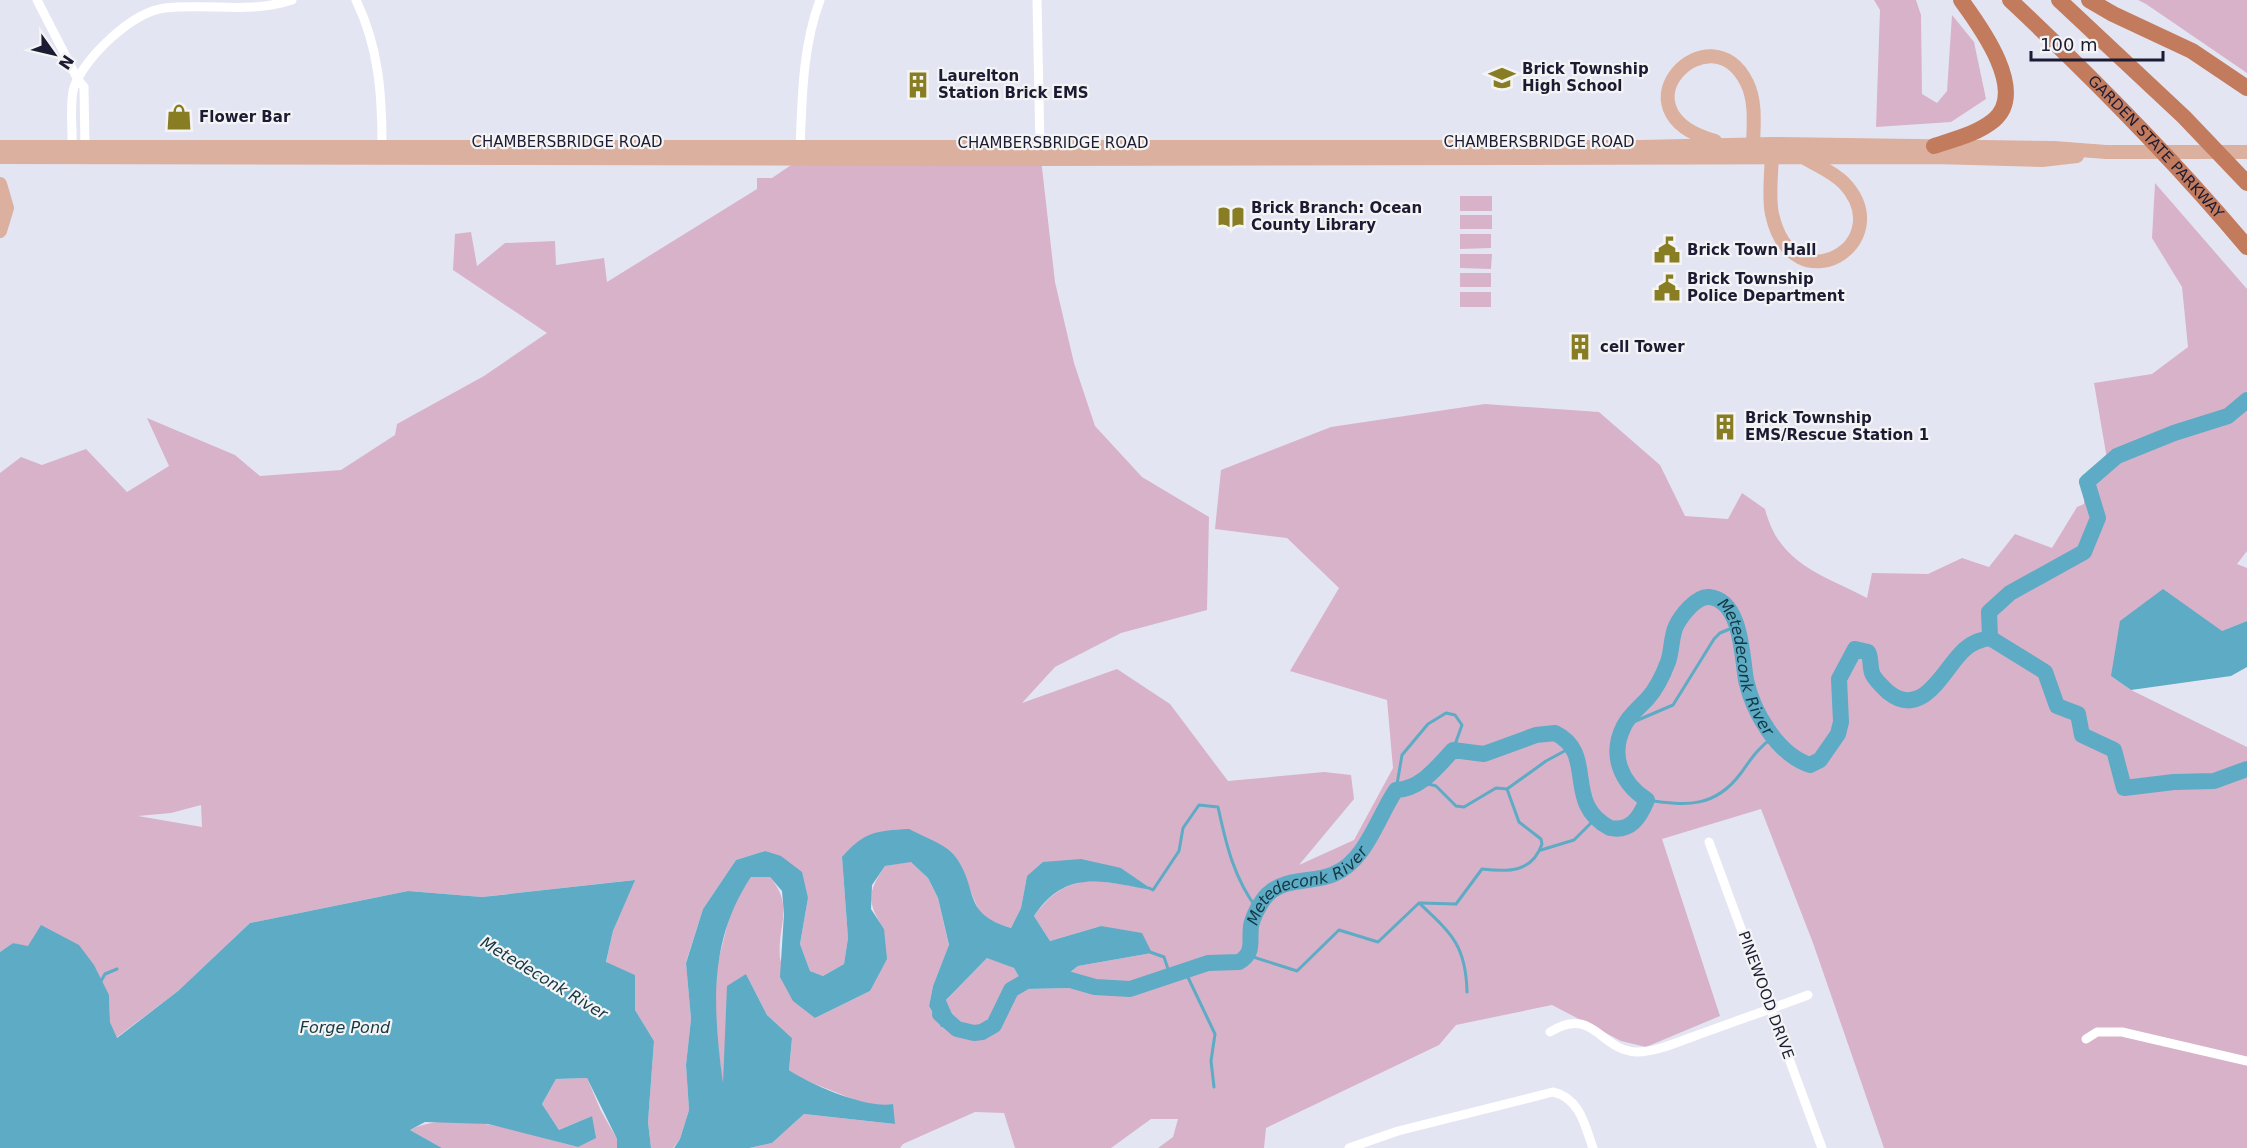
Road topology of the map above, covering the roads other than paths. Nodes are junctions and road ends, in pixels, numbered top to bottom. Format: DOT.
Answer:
graph roads {
  1 [pos="37,0"];
  2 [pos="292,0"];
  3 [pos="356,0"];
  4 [pos="820,0"];
  5 [pos="1037,0"];
  6 [pos="1961,0"];
  7 [pos="2010,0"];
  8 [pos="2059,0"];
  9 [pos="2089,0"];
  10 [pos="161,4"];
  11 [pos="78,80"];
  12 [pos="2247,88"];
  13 [pos="1728,145"];
  14 [pos="382,146"];
  15 [pos="1934,146"];
  16 [pos="0,147"];
  17 [pos="79,147"];
  18 [pos="1040,148"];
  19 [pos="1772,150"];
  20 [pos="1753,151"];
  21 [pos="2106,152"];
  22 [pos="2247,152"];
  23 [pos="800,153"];
  24 [pos="0,157"];
  25 [pos="1805,158"];
  26 [pos="2241,176"];
  27 [pos="0,184"];
  28 [pos="0,231"];
  29 [pos="2247,247"];
  30 [pos="1709,842"];
  31 [pos="1809,995"];
  32 [pos="1771,1009"];
  33 [pos="1550,1032"];
  34 [pos="2086,1039"];
  35 [pos="2247,1061"];
  36 [pos="1349,1148"];
  37 [pos="1593,1148"];
  38 [pos="1822,1148"];
  1 -- 11 [label="street"];
  2 -- 10 [label="street"];
  3 -- 14 [label="street"];
  4 -- 23 [label="street"];
  5 -- 18 [label="street"];
  6 -- 15 [label="highway"];
  7 -- 29 [label="highway, GARDEN STATE PARKWAY"];
  8 -- 26 [label="highway"];
  9 -- 12 [label="highway"];
  10 -- 11 [label="street"];
  11 -- 17 [label="street"];
  13 -- 18 [label="main road, CHAMBERSBRIDGE ROAD"];
  13 -- 20 [label="main road, CHAMBERSBRIDGE ROAD"];
  13 -- 20 [label="main road"];
  14 -- 17 [label="main road, CHAMBERSBRIDGE ROAD"];
  14 -- 23 [label="main road, CHAMBERSBRIDGE ROAD"];
  15 -- 19 [label="main road, CHAMBERSBRIDGE ROAD"];
  15 -- 21 [label="main road, CHAMBERSBRIDGE ROAD"];
  16 -- 17 [label="main road, CHAMBERSBRIDGE ROAD"];
  18 -- 23 [label="main road, CHAMBERSBRIDGE ROAD"];
  19 -- 20 [label="main road, CHAMBERSBRIDGE ROAD"];
  19 -- 25 [label="main road, CHAMBERSBRIDGE ROAD"];
  19 -- 25 [label="main road"];
  20 -- 23 [label="main road, CHAMBERSBRIDGE ROAD"];
  21 -- 22 [label="main road, CHAMBERSBRIDGE ROAD"];
  21 -- 25 [label="main road, CHAMBERSBRIDGE ROAD"];
  23 -- 24 [label="main road, CHAMBERSBRIDGE ROAD"];
  27 -- 28 [label="main road"];
  30 -- 32 [label="street, PINEWOOD DRIVE"];
  31 -- 32 [label="street"];
  32 -- 33 [label="street"];
  32 -- 38 [label="street, PINEWOOD DRIVE"];
  34 -- 35 [label="street"];
  36 -- 37 [label="street"];
}
